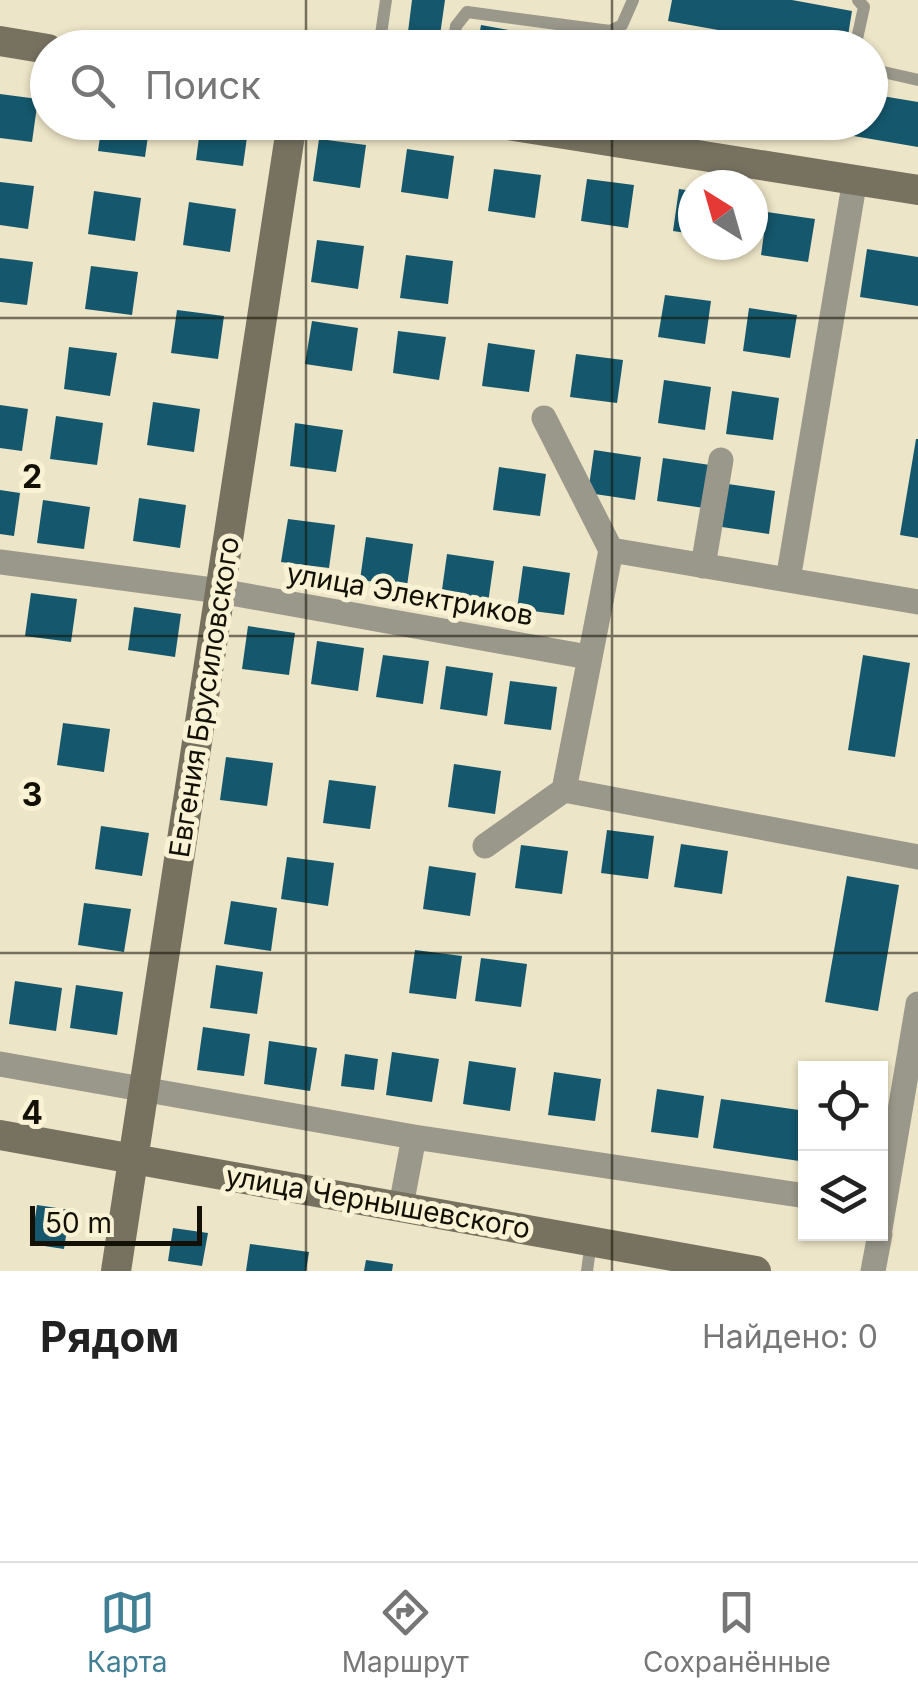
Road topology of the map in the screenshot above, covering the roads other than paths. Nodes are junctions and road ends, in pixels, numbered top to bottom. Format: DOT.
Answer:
graph roads {
  1 [pos="386,0"];
  2 [pos="633,0"];
  3 [pos="862,2"];
  4 [pos="382,30"];
  5 [pos="455,30"];
  6 [pos="602,30"];
  7 [pos="612,30"];
  8 [pos="858,30"];
  9 [pos="0,41"];
  10 [pos="30,46"];
  11 [pos="888,73"];
  12 [pos="918,80"];
  13 [pos="289,140"];
  14 [pos="603,140"];
  15 [pos="855,180"];
  16 [pos="918,190"];
  17 [pos="544,418"];
  18 [pos="721,460"];
  19 [pos="611,550"];
  20 [pos="0,562"];
  21 [pos="702,566"];
  22 [pos="788,580"];
  23 [pos="220,591"];
  24 [pos="918,602"];
  25 [pos="588,657"];
  26 [pos="564,790"];
  27 [pos="485,846"];
  28 [pos="918,857"];
  29 [pos="918,1004"];
  30 [pos="0,1064"];
  31 [pos="144,1088"];
  32 [pos="0,1135"];
  33 [pos="414,1136"];
  34 [pos="132,1159"];
  35 [pos="888,1179"];
  36 [pos="798,1195"];
  37 [pos="401,1206"];
  38 [pos="592,1240"];
  39 [pos="878,1241"];
  40 [pos="675,1265"];
  41 [pos="116,1271"];
  42 [pos="587,1271"];
  43 [pos="756,1271"];
  44 [pos="874,1271"];
  1 -- 4 [label="lane"];
  2 -- 7 [label="lane"];
  3 -- 8 [label="lane"];
  5 -- 6 [label="lane"];
  9 -- 10 [label="street"];
  11 -- 12 [label="lane"];
  13 -- 23 [label="street, Евгения Брусиловского"];
  14 -- 15 [label="street"];
  15 -- 16 [label="street"];
  15 -- 22 [label="street"];
  17 -- 19 [label="street"];
  18 -- 21 [label="street"];
  19 -- 21 [label="street"];
  19 -- 25 [label="street"];
  20 -- 23 [label="street, улица Электриков"];
  21 -- 22 [label="street"];
  22 -- 24 [label="street"];
  23 -- 25 [label="street, улица Электриков"];
  23 -- 31 [label="street, Евгения Брусиловского"];
  25 -- 26 [label="street"];
  26 -- 27 [label="street"];
  26 -- 28 [label="street"];
  29 -- 35 [label="street"];
  30 -- 31 [label="street"];
  31 -- 33 [label="street"];
  31 -- 34 [label="street, Евгения Брусиловского"];
  32 -- 34 [label="street, улица Чернышевского"];
  33 -- 36 [label="street"];
  33 -- 37 [label="street"];
  34 -- 37 [label="street, улица Чернышевского"];
  34 -- 41 [label="street, Евгения Брусиловского"];
  37 -- 38 [label="street, улица Чернышевского"];
  38 -- 40 [label="street, улица Чернышевского"];
  38 -- 42 [label="lane"];
  39 -- 44 [label="street"];
  40 -- 43 [label="street, улица Чернышевского"];
}
